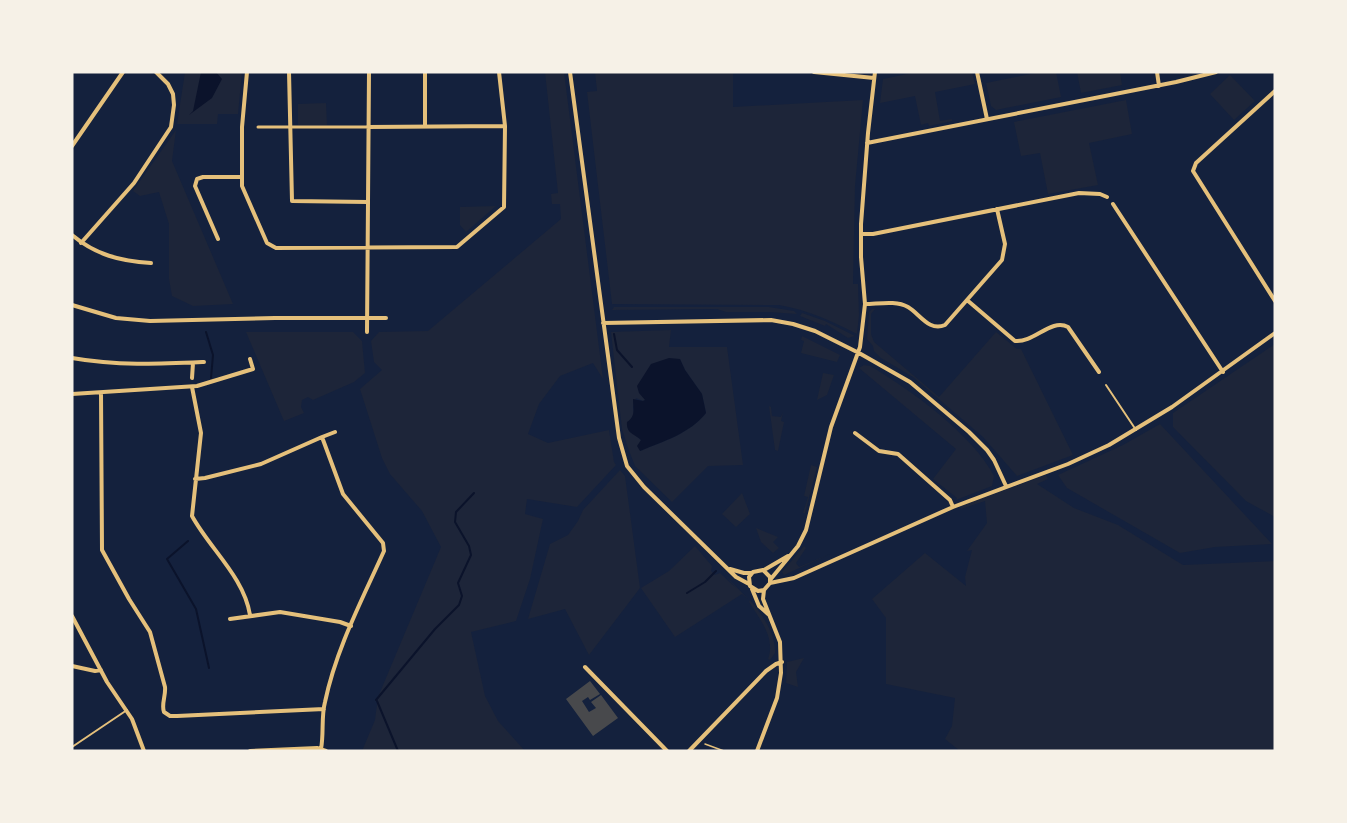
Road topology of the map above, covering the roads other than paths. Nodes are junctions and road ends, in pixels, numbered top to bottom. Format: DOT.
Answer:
graph roads {
  1 [pos="123,72"];
  2 [pos="156,72"];
  3 [pos="247,72"];
  4 [pos="289,72"];
  5 [pos="369,72"];
  6 [pos="425,72"];
  7 [pos="499,72"];
  8 [pos="570,72"];
  9 [pos="814,72"];
  10 [pos="875,72"];
  11 [pos="977,72"];
  12 [pos="1157,72"];
  13 [pos="1216,72"];
  14 [pos="874,78"];
  15 [pos="1159,86"];
  16 [pos="1275,91"];
  17 [pos="987,119"];
  18 [pos="506,126"];
  19 [pos="258,127"];
  20 [pos="290,127"];
  21 [pos="368,127"];
  22 [pos="425,127"];
  23 [pos="867,143"];
  24 [pos="72,146"];
  25 [pos="242,177"];
  26 [pos="1107,197"];
  27 [pos="368,202"];
  28 [pos="1113,204"];
  29 [pos="998,209"];
  30 [pos="861,234"];
  31 [pos="72,235"];
  32 [pos="218,239"];
  33 [pos="81,243"];
  34 [pos="367,249"];
  35 [pos="151,263"];
  36 [pos="967,300"];
  37 [pos="1275,301"];
  38 [pos="865,304"];
  39 [pos="72,305"];
  40 [pos="367,318"];
  41 [pos="386,318"];
  42 [pos="603,323"];
  43 [pos="367,332"];
  44 [pos="1275,333"];
  45 [pos="859,353"];
  46 [pos="72,358"];
  47 [pos="250,359"];
  48 [pos="204,362"];
  49 [pos="193,363"];
  50 [pos="1099,372"];
  51 [pos="1223,372"];
  52 [pos="192,378"];
  53 [pos="1106,385"];
  54 [pos="192,387"];
  55 [pos="101,393"];
  56 [pos="72,394"];
  57 [pos="1136,430"];
  58 [pos="335,432"];
  59 [pos="855,433"];
  60 [pos="322,437"];
  61 [pos="195,478"];
  62 [pos="1006,486"];
  63 [pos="953,507"];
  64 [pos="789,555"];
  65 [pos="729,569"];
  66 [pos="763,570"];
  67 [pos="752,573"];
  68 [pos="770,581"];
  69 [pos="751,586"];
  70 [pos="764,590"];
  71 [pos="250,615"];
  72 [pos="769,615"];
  73 [pos="72,616"];
  74 [pos="230,619"];
  75 [pos="351,626"];
  76 [pos="782,662"];
  77 [pos="72,666"];
  78 [pos="585,667"];
  79 [pos="101,670"];
  80 [pos="324,709"];
  81 [pos="127,710"];
  82 [pos="72,747"];
  83 [pos="324,750"];
  84 [pos="144,751"];
  85 [pos="250,751"];
  86 [pos="667,751"];
  87 [pos="689,751"];
  88 [pos="756,751"];
  1 -- 24 [label="street"];
  2 -- 33 [label="street"];
  3 -- 25 [label="street"];
  4 -- 20 [label="street"];
  5 -- 21 [label="street"];
  6 -- 22 [label="street"];
  7 -- 18 [label="street"];
  8 -- 42 [label="street"];
  9 -- 14 [label="street"];
  10 -- 14 [label="street"];
  11 -- 17 [label="street"];
  12 -- 15 [label="street"];
  13 -- 15 [label="street"];
  14 -- 23 [label="street"];
  15 -- 17 [label="street"];
  16 -- 37 [label="street"];
  17 -- 23 [label="street"];
  18 -- 22 [label="street"];
  18 -- 34 [label="street"];
  19 -- 20 [label="street"];
  20 -- 21 [label="street"];
  20 -- 27 [label="street"];
  21 -- 22 [label="street"];
  21 -- 27 [label="street"];
  23 -- 30 [label="street"];
  25 -- 32 [label="street"];
  25 -- 34 [label="street"];
  26 -- 29 [label="street"];
  27 -- 34 [label="street"];
  28 -- 51 [label="street"];
  29 -- 30 [label="street"];
  29 -- 36 [label="street"];
  30 -- 38 [label="street"];
  31 -- 33 [label="street"];
  33 -- 35 [label="street"];
  34 -- 40 [label="street"];
  36 -- 38 [label="street"];
  36 -- 50 [label="street"];
  38 -- 45 [label="street"];
  39 -- 40 [label="street"];
  40 -- 41 [label="street"];
  40 -- 43 [label="street"];
  42 -- 45 [label="street"];
  42 -- 65 [label="street"];
  44 -- 51 [label="street"];
  45 -- 62 [label="street"];
  45 -- 64 [label="street"];
  46 -- 49 [label="street"];
  47 -- 54 [label="street"];
  48 -- 49 [label="street"];
  49 -- 52 [label="street"];
  51 -- 57 [label="street"];
  53 -- 57 [label="lane"];
  54 -- 55 [label="street"];
  54 -- 61 [label="street"];
  55 -- 56 [label="street"];
  55 -- 80 [label="street"];
  57 -- 62 [label="street"];
  58 -- 60 [label="street"];
  59 -- 63 [label="street"];
  60 -- 61 [label="street"];
  60 -- 75 [label="street"];
  61 -- 71 [label="street"];
  62 -- 63 [label="street"];
  63 -- 68 [label="street"];
  64 -- 66 [label="street"];
  64 -- 68 [label="street"];
  65 -- 67 [label="street"];
  65 -- 69 [label="street"];
  66 -- 67 [label="street"];
  66 -- 68 [label="street"];
  67 -- 69 [label="street"];
  68 -- 70 [label="street"];
  69 -- 70 [label="street"];
  69 -- 72 [label="street"];
  70 -- 72 [label="street"];
  71 -- 74 [label="street"];
  71 -- 75 [label="street"];
  72 -- 76 [label="street"];
  73 -- 79 [label="street"];
  75 -- 80 [label="street"];
  76 -- 87 [label="street"];
  76 -- 88 [label="street"];
  77 -- 79 [label="street"];
  78 -- 86 [label="street"];
  79 -- 81 [label="street"];
  80 -- 83 [label="street"];
  81 -- 82 [label="lane"];
  81 -- 84 [label="street"];
  83 -- 85 [label="street"];
}
